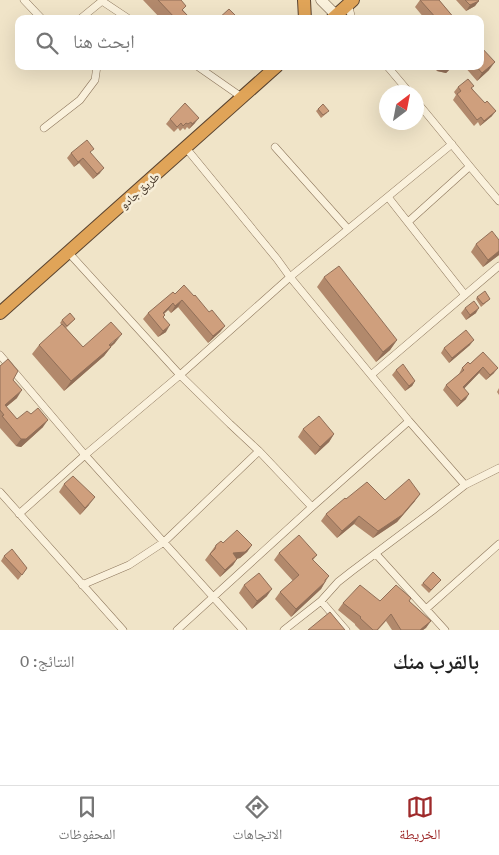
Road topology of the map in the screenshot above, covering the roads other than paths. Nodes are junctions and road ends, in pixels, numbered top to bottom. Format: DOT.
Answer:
graph roads {
  1 [pos="24,0"];
  2 [pos="102,0"];
  3 [pos="304,0"];
  4 [pos="321,0"];
  5 [pos="348,1"];
  6 [pos="38,15"];
  7 [pos="85,15"];
  8 [pos="117,15"];
  9 [pos="305,15"];
  10 [pos="334,15"];
  11 [pos="339,15"];
  12 [pos="351,15"];
  13 [pos="96,70"];
  14 [pos="204,70"];
  15 [pos="273,70"];
  16 [pos="390,70"];
  17 [pos="403,85"];
  18 [pos="243,98"];
  19 [pos="424,111"];
  20 [pos="44,128"];
  21 [pos="452,144"];
  22 [pos="275,147"];
  23 [pos="186,148"];
  24 [pos="469,167"];
  25 [pos="388,197"];
  26 [pos="499,201"];
  27 [pos="408,222"];
  28 [pos="348,229"];
  29 [pos="68,252"];
  30 [pos="499,266"];
  31 [pos="290,278"];
  32 [pos="465,295"];
  33 [pos="0,313"];
  34 [pos="0,356"];
  35 [pos="180,375"];
  36 [pos="371,375"];
  37 [pos="409,421"];
  38 [pos="260,451"];
  39 [pos="85,455"];
  40 [pos="499,468"];
  41 [pos="464,485"];
  42 [pos="0,492"];
  43 [pos="312,507"];
  44 [pos="19,514"];
  45 [pos="164,542"];
  46 [pos="499,544"];
  47 [pos="376,554"];
  48 [pos="82,585"];
  49 [pos="214,597"];
  50 [pos="320,600"];
  51 [pos="426,609"];
  52 [pos="123,630"];
  53 [pos="177,630"];
  54 [pos="243,630"];
  55 [pos="284,630"];
  56 [pos="346,630"];
  57 [pos="445,630"];
  1 -- 6 [label="street"];
  2 -- 7 [label="street"];
  2 -- 8 [label="street"];
  3 -- 9 [label="highway"];
  4 -- 10 [label="street"];
  5 -- 11 [label="highway"];
  5 -- 12 [label="street"];
  13 -- 20 [label="street"];
  14 -- 18 [label="street"];
  15 -- 18 [label="highway, طريق جادو"];
  16 -- 17 [label="street"];
  18 -- 23 [label="highway, طريق جادو"];
  19 -- 21 [label="street"];
  21 -- 24 [label="street"];
  21 -- 25 [label="street"];
  22 -- 28 [label="street"];
  23 -- 29 [label="highway, طريق جادو"];
  23 -- 31 [label="street"];
  24 -- 26 [label="street"];
  24 -- 27 [label="street"];
  25 -- 27 [label="street"];
  25 -- 28 [label="street"];
  27 -- 32 [label="street"];
  28 -- 31 [label="street"];
  29 -- 33 [label="highway, طريق جادو"];
  29 -- 35 [label="street"];
  30 -- 32 [label="street"];
  31 -- 35 [label="street"];
  31 -- 36 [label="street"];
  32 -- 36 [label="street"];
  34 -- 39 [label="street"];
  35 -- 38 [label="street"];
  35 -- 39 [label="street"];
  36 -- 37 [label="street"];
  37 -- 41 [label="street"];
  37 -- 43 [label="street"];
  38 -- 43 [label="street"];
  38 -- 45 [label="street"];
  39 -- 44 [label="street"];
  39 -- 45 [label="street"];
  40 -- 41 [label="street"];
  41 -- 47 [label="street"];
  42 -- 44 [label="street"];
  43 -- 49 [label="street"];
  44 -- 48 [label="street"];
  45 -- 48 [label="street"];
  45 -- 49 [label="street"];
  46 -- 51 [label="street"];
  47 -- 50 [label="street"];
  47 -- 51 [label="street"];
  48 -- 52 [label="street"];
  49 -- 53 [label="street"];
  49 -- 54 [label="street"];
  50 -- 55 [label="street"];
  50 -- 56 [label="street"];
  51 -- 57 [label="street"];
}
